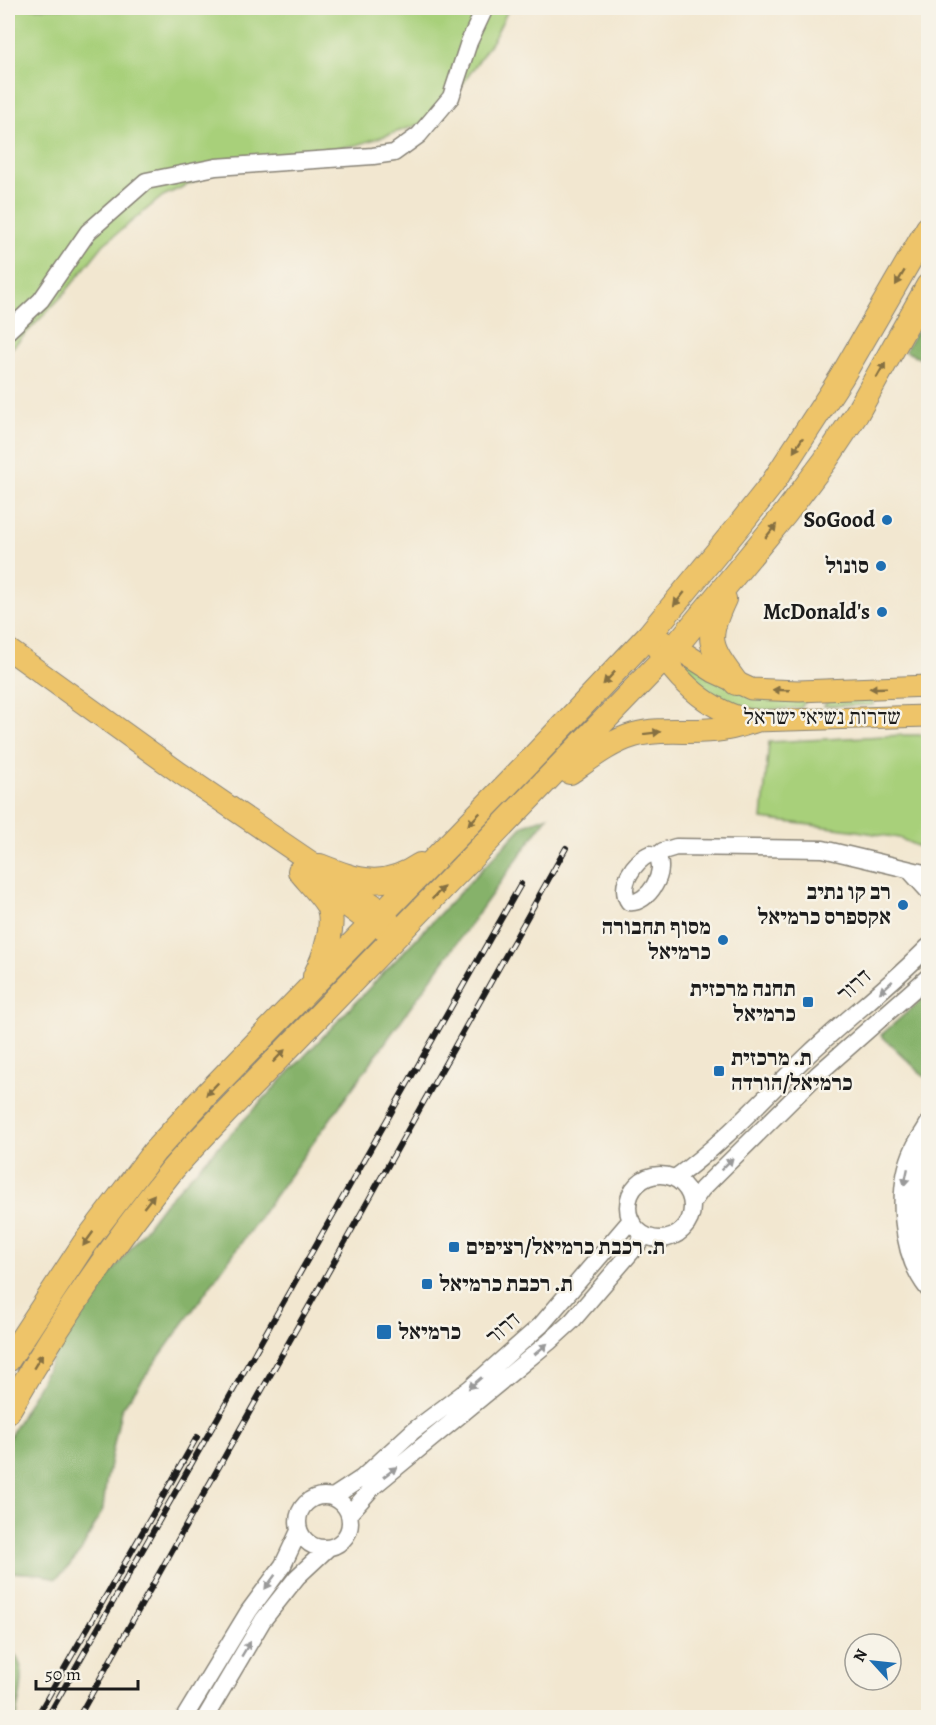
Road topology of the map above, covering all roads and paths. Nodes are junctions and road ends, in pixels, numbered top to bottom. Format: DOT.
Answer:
graph roads {
  1 [pos="485,8"];
  2 [pos="928,228"];
  3 [pos="928,286"];
  4 [pos="8,331"];
  5 [pos="734,576"];
  6 [pos="649,635"];
  7 [pos="8,649"];
  8 [pos="669,653"];
  9 [pos="736,683"];
  10 [pos="928,686"];
  11 [pos="928,717"];
  12 [pos="753,721"];
  13 [pos="513,815"];
  14 [pos="447,847"];
  15 [pos="657,856"];
  16 [pos="310,869"];
  17 [pos="909,870"];
  18 [pos="928,874"];
  19 [pos="928,891"];
  20 [pos="377,917"];
  21 [pos="397,934"];
  22 [pos="928,946"];
  23 [pos="928,977"];
  24 [pos="310,987"];
  25 [pos="752,1112"];
  26 [pos="928,1124"];
  27 [pos="764,1127"];
  28 [pos="928,1150"];
  29 [pos="675,1178"];
  30 [pos="692,1203"];
  31 [pos="631,1220"];
  32 [pos="645,1236"];
  33 [pos="928,1262"];
  34 [pos="928,1289"];
  35 [pos="8,1360"];
  36 [pos="8,1411"];
  37 [pos="333,1497"];
  38 [pos="349,1514"];
  39 [pos="299,1531"];
  40 [pos="327,1549"];
  41 [pos="184,1718"];
  42 [pos="205,1718"];
  1 -- 4 [label="street"];
  2 -- 6 [label="highway, one-way"];
  5 -- 3 [label="highway, one-way"];
  5 -- 8 [label="highway"];
  5 -- 9 [label="highway"];
  6 -- 8 [label="main road, שדרות נשיאי ישראל"];
  6 -- 14 [label="highway, one-way"];
  7 -- 16 [label="main road"];
  8 -- 9 [label="main road, שדרות נשיאי ישראל"];
  8 -- 12 [label="main road, שדרות נשיאי ישראל"];
  8 -- 13 [label="highway"];
  10 -- 9 [label="main road, שדרות נשיאי ישראל, one-way"];
  11 -- 12 [label="main road, שדרות נשיאי ישראל"];
  13 -- 12 [label="highway, one-way"];
  21 -- 13 [label="highway, one-way"];
  14 -- 16 [label="highway"];
  14 -- 20 [label="highway"];
  15 -- 17 [label="street"];
  16 -- 20 [label="main road"];
  16 -- 24 [label="highway"];
  17 -- 18 [label="street"];
  17 -- 19 [label="street"];
  20 -- 21 [label="main road"];
  20 -- 24 [label="highway"];
  36 -- 21 [label="highway, one-way"];
  22 -- 25 [label="street, דרור, one-way"];
  23 -- 27 [label="street, דרור"];
  24 -- 35 [label="highway, one-way"];
  25 -- 27 [label="street"];
  25 -- 29 [label="street, דרור"];
  26 -- 34 [label="street, one-way"];
  30 -- 27 [label="street, דרור, one-way"];
  28 -- 33 [label="street"];
  29 -- 30 [label="street"];
  29 -- 31 [label="street"];
  30 -- 32 [label="street"];
  31 -- 32 [label="street"];
  31 -- 37 [label="street, דרור, one-way"];
  38 -- 32 [label="street, דרור, one-way"];
  37 -- 38 [label="street"];
  37 -- 39 [label="street"];
  38 -- 40 [label="street"];
  39 -- 40 [label="street"];
  39 -- 41 [label="street, one-way"];
  42 -- 40 [label="street, one-way"];
}
